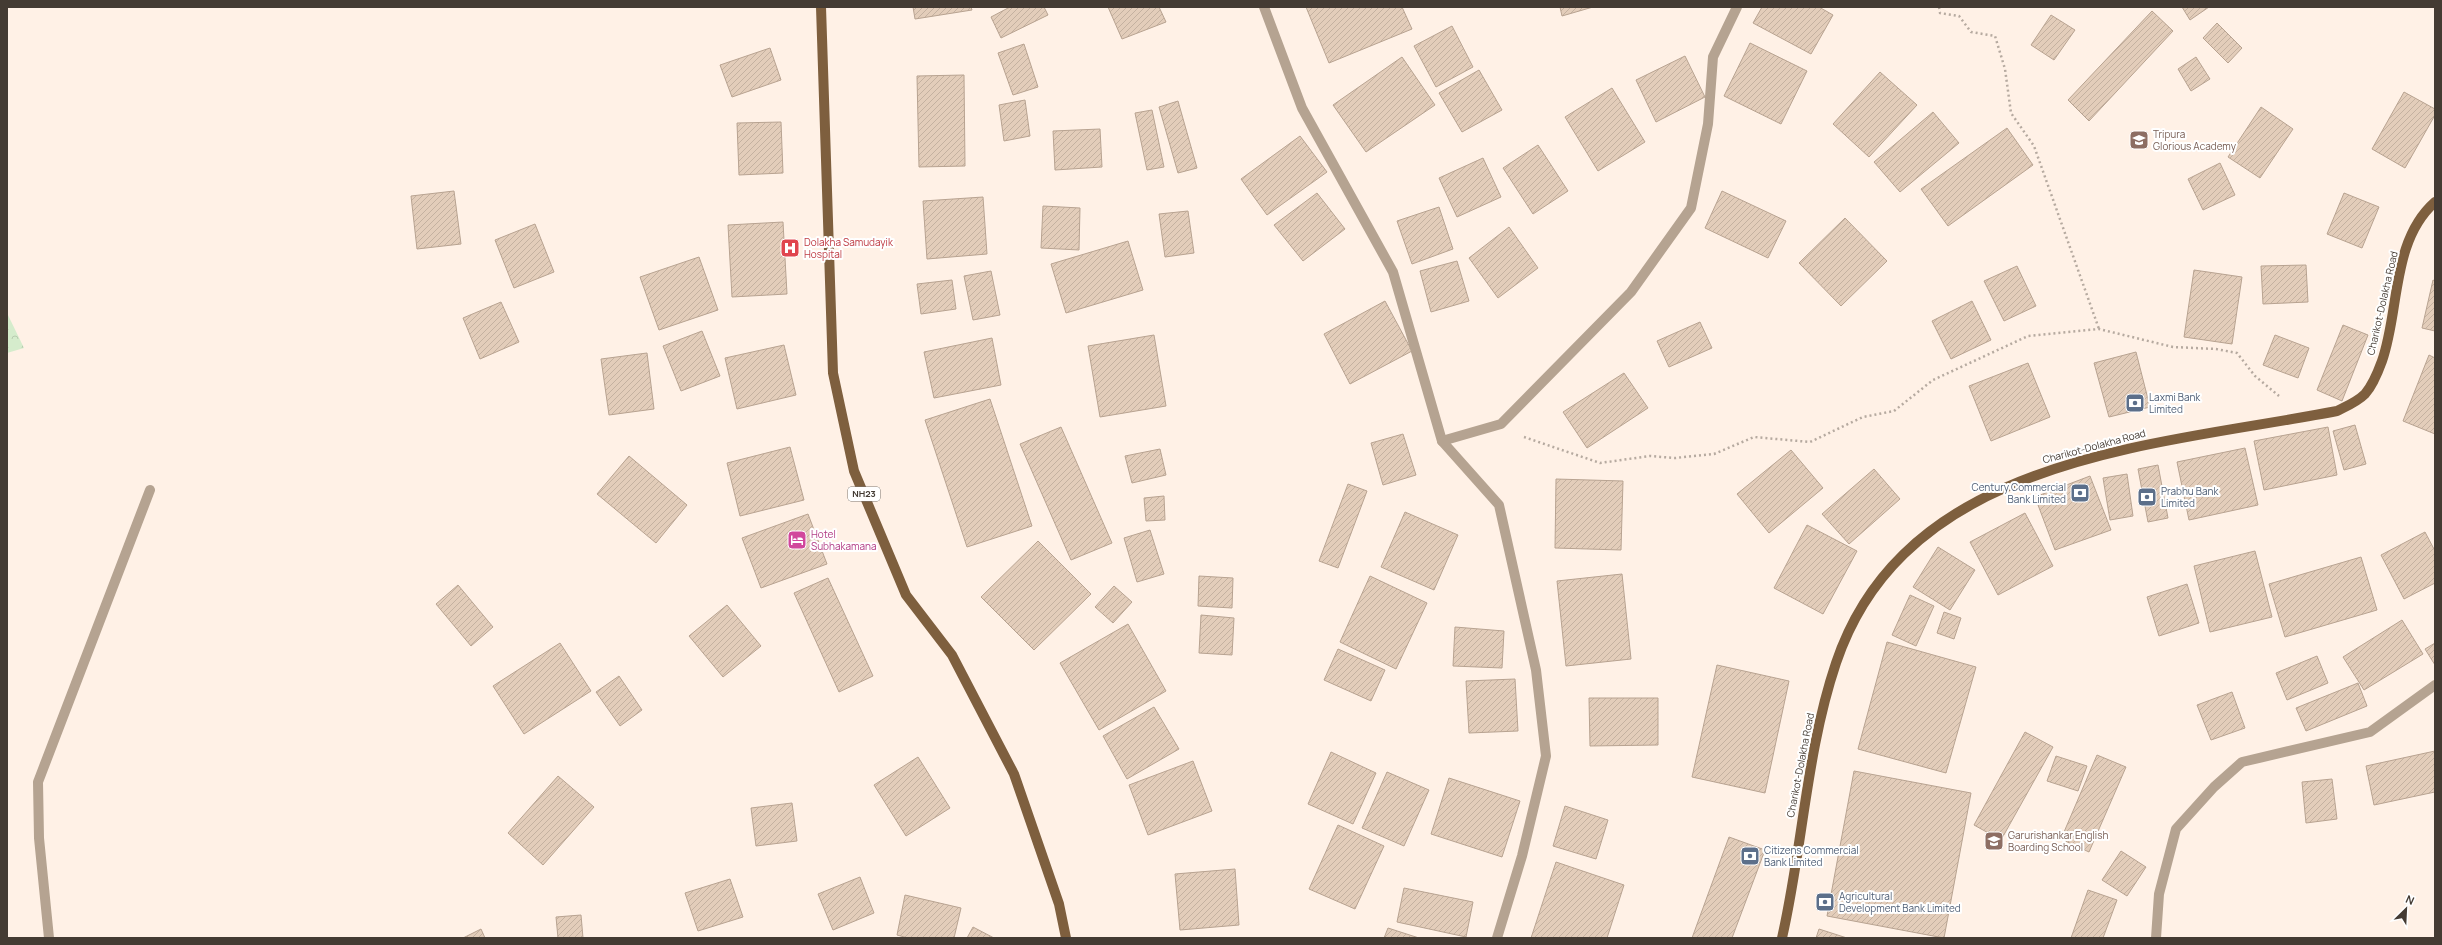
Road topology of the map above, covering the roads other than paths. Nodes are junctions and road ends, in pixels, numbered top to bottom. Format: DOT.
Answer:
graph roads {
  1 [pos="821,7"];
  2 [pos="1264,7"];
  3 [pos="1737,7"];
  4 [pos="2435,202"];
  5 [pos="1442,441"];
  6 [pos="150,490"];
  7 [pos="2435,685"];
  8 [pos="48,938"];
  9 [pos="1066,938"];
  10 [pos="1497,938"];
  11 [pos="1782,938"];
  12 [pos="2156,938"];
  1 -- 9 [label="main road, NH23"];
  2 -- 5 [label="street"];
  3 -- 5 [label="street"];
  4 -- 11 [label="main road, Charikot-Dolakha Road"];
  5 -- 10 [label="street"];
  6 -- 8 [label="street"];
  7 -- 12 [label="street"];
}
